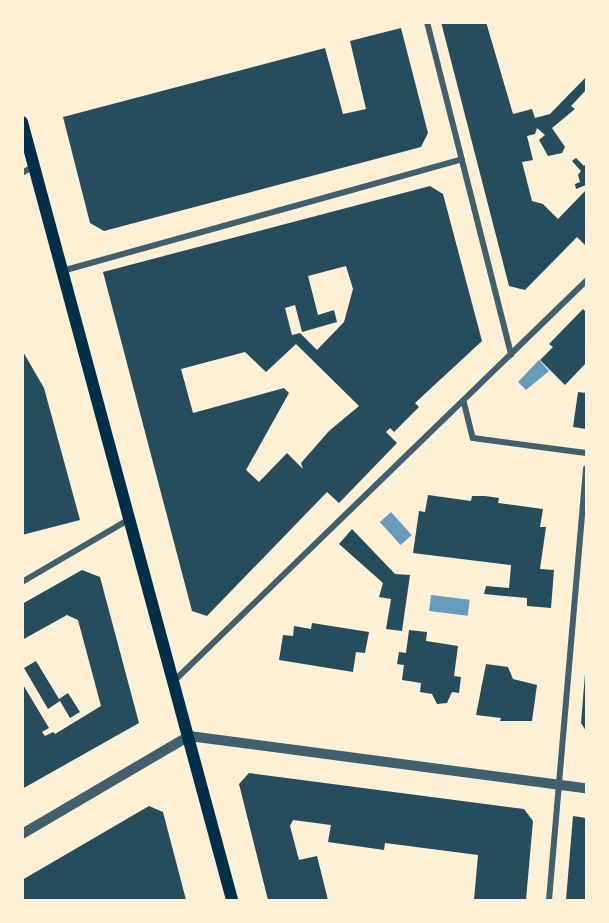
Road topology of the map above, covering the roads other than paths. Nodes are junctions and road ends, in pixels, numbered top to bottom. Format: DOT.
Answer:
graph roads {
  1 [pos="427,22"];
  2 [pos="22,122"];
  3 [pos="462,159"];
  4 [pos="34,166"];
  5 [pos="22,173"];
  6 [pos="62,271"];
  7 [pos="586,281"];
  8 [pos="511,355"];
  9 [pos="464,403"];
  10 [pos="586,453"];
  11 [pos="586,470"];
  12 [pos="131,519"];
  13 [pos="22,582"];
  14 [pos="174,681"];
  15 [pos="189,736"];
  16 [pos="559,784"];
  17 [pos="586,788"];
  18 [pos="22,834"];
  19 [pos="232,900"];
  20 [pos="549,900"];
  1 -- 3 [label="street"];
  2 -- 4 [label="main road"];
  3 -- 6 [label="street"];
  3 -- 8 [label="street"];
  4 -- 5 [label="street"];
  4 -- 6 [label="main road"];
  6 -- 12 [label="main road"];
  7 -- 8 [label="street"];
  8 -- 9 [label="street"];
  9 -- 10 [label="street"];
  9 -- 14 [label="street"];
  11 -- 16 [label="street"];
  12 -- 13 [label="street"];
  12 -- 14 [label="main road"];
  14 -- 15 [label="main road"];
  15 -- 16 [label="street"];
  15 -- 18 [label="street"];
  15 -- 19 [label="main road"];
  16 -- 17 [label="street"];
  16 -- 20 [label="street"];
}
